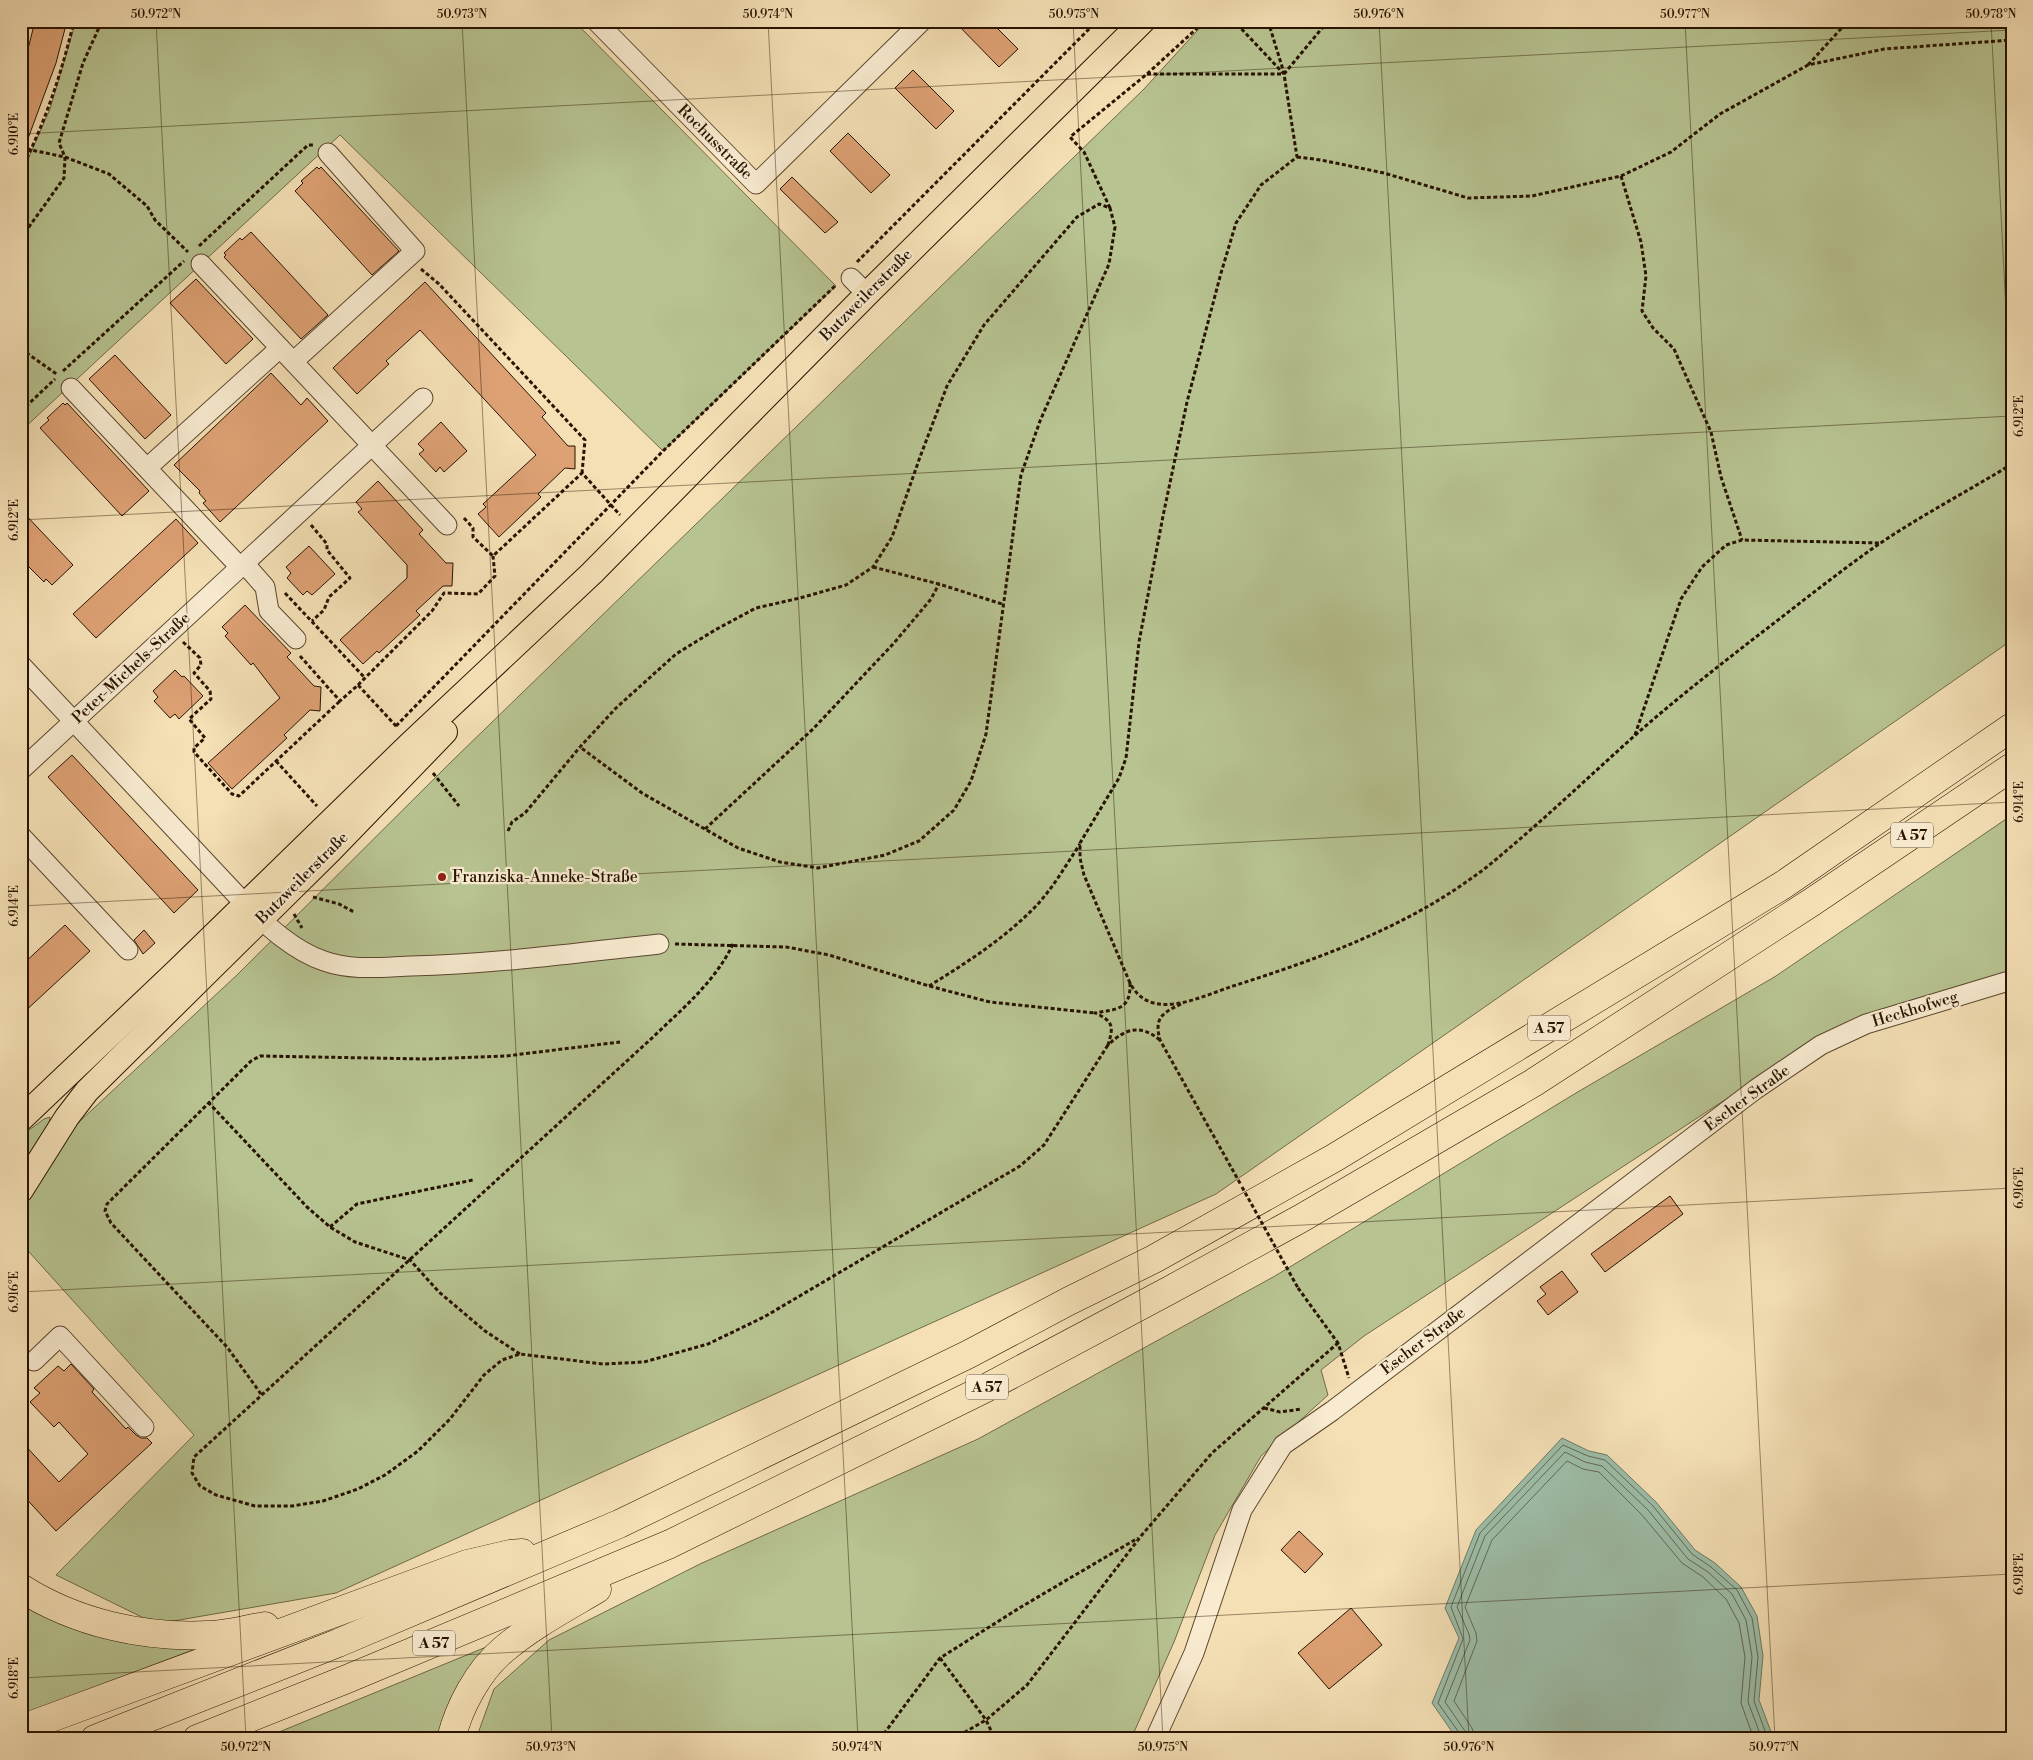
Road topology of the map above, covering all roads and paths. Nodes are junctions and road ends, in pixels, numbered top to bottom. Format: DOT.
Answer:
graph roads {
  1 [pos="74,21"];
  2 [pos="102,21"];
  3 [pos="596,21"];
  4 [pos="922,21"];
  5 [pos="1143,21"];
  6 [pos="1205,21"];
  7 [pos="1234,21"];
  8 [pos="1268,21"];
  9 [pos="1328,21"];
  10 [pos="1848,21"];
  11 [pos="2012,40"];
  12 [pos="1808,65"];
  13 [pos="1147,74"];
  14 [pos="1284,74"];
  15 [pos="21,146"];
  16 [pos="31,150"];
  17 [pos="328,153"];
  18 [pos="65,157"];
  19 [pos="1297,157"];
  20 [pos="21,170"];
  21 [pos="1621,176"];
  22 [pos="1110,208"];
  23 [pos="21,238"];
  24 [pos="199,256"];
  25 [pos="408,257"];
  26 [pos="280,348"];
  27 [pos="21,349"];
  28 [pos="294,361"];
  29 [pos="65,382"];
  30 [pos="423,398"];
  31 [pos="21,410"];
  32 [pos="372,446"];
  33 [pos="2012,464"];
  34 [pos="147,468"];
  35 [pos="582,473"];
  36 [pos="300,512"];
  37 [pos="453,519"];
  38 [pos="636,528"];
  39 [pos="1742,540"];
  40 [pos="1880,544"];
  41 [pos="493,556"];
  42 [pos="242,565"];
  43 [pos="873,568"];
  44 [pos="939,584"];
  45 [pos="278,586"];
  46 [pos="1002,604"];
  47 [pos="312,621"];
  48 [pos="172,630"];
  49 [pos="295,644"];
  50 [pos="21,665"];
  51 [pos="365,678"];
  52 [pos="358,685"];
  53 [pos="340,701"];
  54 [pos="74,721"];
  55 [pos="2012,727"];
  56 [pos="1634,736"];
  57 [pos="580,746"];
  58 [pos="416,751"];
  59 [pos="276,761"];
  60 [pos="2012,767"];
  61 [pos="21,770"];
  62 [pos="317,806"];
  63 [pos="460,806"];
  64 [pos="705,829"];
  65 [pos="508,831"];
  66 [pos="21,836"];
  67 [pos="1080,843"];
  68 [pos="312,897"];
  69 [pos="294,906"];
  70 [pos="253,911"];
  71 [pos="354,912"];
  72 [pos="659,944"];
  73 [pos="733,944"];
  74 [pos="128,950"];
  75 [pos="325,962"];
  76 [pos="2012,980"];
  77 [pos="1130,983"];
  78 [pos="928,986"];
  79 [pos="1186,1002"];
  80 [pos="1095,1013"];
  81 [pos="1160,1040"];
  82 [pos="620,1042"];
  83 [pos="1108,1045"];
  84 [pos="1821,1045"];
  85 [pos="208,1102"];
  86 [pos="21,1119"];
  87 [pos="473,1180"];
  88 [pos="21,1190"];
  89 [pos="330,1227"];
  90 [pos="410,1260"];
  91 [pos="1338,1343"];
  92 [pos="520,1354"];
  93 [pos="34,1361"];
  94 [pos="1356,1391"];
  95 [pos="261,1394"];
  96 [pos="1263,1408"];
  97 [pos="1332,1410"];
  98 [pos="144,1427"];
  99 [pos="1141,1536"];
  100 [pos="670,1544"];
  101 [pos="554,1552"];
  102 [pos="21,1588"];
  103 [pos="330,1615"];
  104 [pos="940,1658"];
  105 [pos="986,1720"];
  106 [pos="21,1729"];
  107 [pos="95,1739"];
  108 [pos="197,1739"];
  109 [pos="451,1739"];
  110 [pos="880,1739"];
  111 [pos="952,1739"];
  112 [pos="995,1739"];
  113 [pos="1155,1739"];
  1 -- 16 [label="path"];
  2 -- 18 [label="path"];
  3 -- 4 [label="street, Rochusstraße"];
  5 -- 38 [label="main road, Butzweilerstraße"];
  6 -- 13 [label="path"];
  7 -- 14 [label="path"];
  8 -- 14 [label="path"];
  9 -- 14 [label="path"];
  10 -- 12 [label="path"];
  11 -- 12 [label="path"];
  12 -- 21 [label="path"];
  13 -- 14 [label="path"];
  13 -- 22 [label="path"];
  14 -- 19 [label="path"];
  15 -- 16 [label="path"];
  16 -- 18 [label="path"];
  16 -- 20 [label="path"];
  17 -- 24 [label="path"];
  17 -- 25 [label="street"];
  18 -- 23 [label="path"];
  18 -- 29 [label="path"];
  19 -- 21 [label="path"];
  19 -- 67 [label="path"];
  21 -- 39 [label="path"];
  22 -- 43 [label="path"];
  22 -- 46 [label="path"];
  24 -- 26 [label="street"];
  25 -- 28 [label="street"];
  25 -- 35 [label="path"];
  26 -- 28 [label="street"];
  26 -- 34 [label="street"];
  27 -- 29 [label="path"];
  28 -- 32 [label="street"];
  29 -- 31 [label="path"];
  29 -- 34 [label="street"];
  30 -- 32 [label="street, Peter-Michels-Straße"];
  32 -- 36 [label="street, Peter-Michels-Straße"];
  32 -- 37 [label="street"];
  33 -- 40 [label="path"];
  34 -- 42 [label="street"];
  35 -- 38 [label="path"];
  35 -- 41 [label="path"];
  36 -- 42 [label="street, Peter-Michels-Straße"];
  36 -- 47 [label="path"];
  37 -- 41 [label="path"];
  38 -- 58 [label="main road, Butzweilerstraße"];
  39 -- 40 [label="path"];
  39 -- 56 [label="path"];
  40 -- 56 [label="path"];
  41 -- 51 [label="path"];
  42 -- 48 [label="street, Peter-Michels-Straße"];
  42 -- 49 [label="street"];
  43 -- 44 [label="path"];
  43 -- 57 [label="path"];
  44 -- 46 [label="path"];
  44 -- 64 [label="path"];
  45 -- 47 [label="path"];
  46 -- 64 [label="path"];
  47 -- 51 [label="path"];
  48 -- 54 [label="street, Peter-Michels-Straße"];
  48 -- 59 [label="path"];
  49 -- 53 [label="path"];
  50 -- 54 [label="street"];
  51 -- 52 [label="path"];
  52 -- 53 [label="path"];
  52 -- 58 [label="path"];
  53 -- 59 [label="path"];
  54 -- 61 [label="street, Peter-Michels-Straße"];
  54 -- 70 [label="street"];
  55 -- 101 [label="highway, A 57"];
  56 -- 79 [label="path"];
  57 -- 64 [label="path"];
  57 -- 65 [label="path"];
  58 -- 63 [label="path"];
  58 -- 70 [label="main road, Butzweilerstraße"];
  59 -- 62 [label="path"];
  60 -- 100 [label="highway, A 57"];
  66 -- 74 [label="street"];
  67 -- 77 [label="path"];
  67 -- 78 [label="path"];
  68 -- 71 [label="path"];
  69 -- 75 [label="path"];
  70 -- 75 [label="street"];
  70 -- 86 [label="main road, Butzweilerstraße"];
  70 -- 88 [label="main road, Butzweilerstraße"];
  72 -- 73 [label="path"];
  72 -- 75 [label="street"];
  73 -- 78 [label="path"];
  73 -- 90 [label="path"];
  76 -- 84 [label="street, Heckhofweg"];
  77 -- 79 [label="path"];
  77 -- 80 [label="path"];
  78 -- 80 [label="path"];
  79 -- 81 [label="path"];
  80 -- 83 [label="path"];
  81 -- 83 [label="path"];
  81 -- 91 [label="path, bridge"];
  82 -- 85 [label="path"];
  83 -- 92 [label="path"];
  84 -- 94 [label="street, Escher Straße"];
  85 -- 89 [label="path"];
  85 -- 95 [label="path"];
  87 -- 89 [label="path"];
  89 -- 90 [label="path"];
  90 -- 92 [label="path"];
  90 -- 95 [label="path"];
  91 -- 94 [label="path"];
  91 -- 96 [label="path"];
  92 -- 95 [label="path"];
  93 -- 98 [label="street"];
  94 -- 97 [label="street, Escher Straße"];
  96 -- 97 [label="path"];
  96 -- 99 [label="path"];
  97 -- 113 [label="street, Escher Straße"];
  99 -- 104 [label="path"];
  99 -- 105 [label="path"];
  100 -- 108 [label="highway, A 57"];
  100 -- 109 [label="highway"];
  101 -- 103 [label="highway"];
  101 -- 107 [label="highway, A 57"];
  102 -- 103 [label="highway"];
  103 -- 106 [label="highway"];
  104 -- 105 [label="path"];
  104 -- 110 [label="path"];
  105 -- 111 [label="path"];
  105 -- 112 [label="path"];
}
